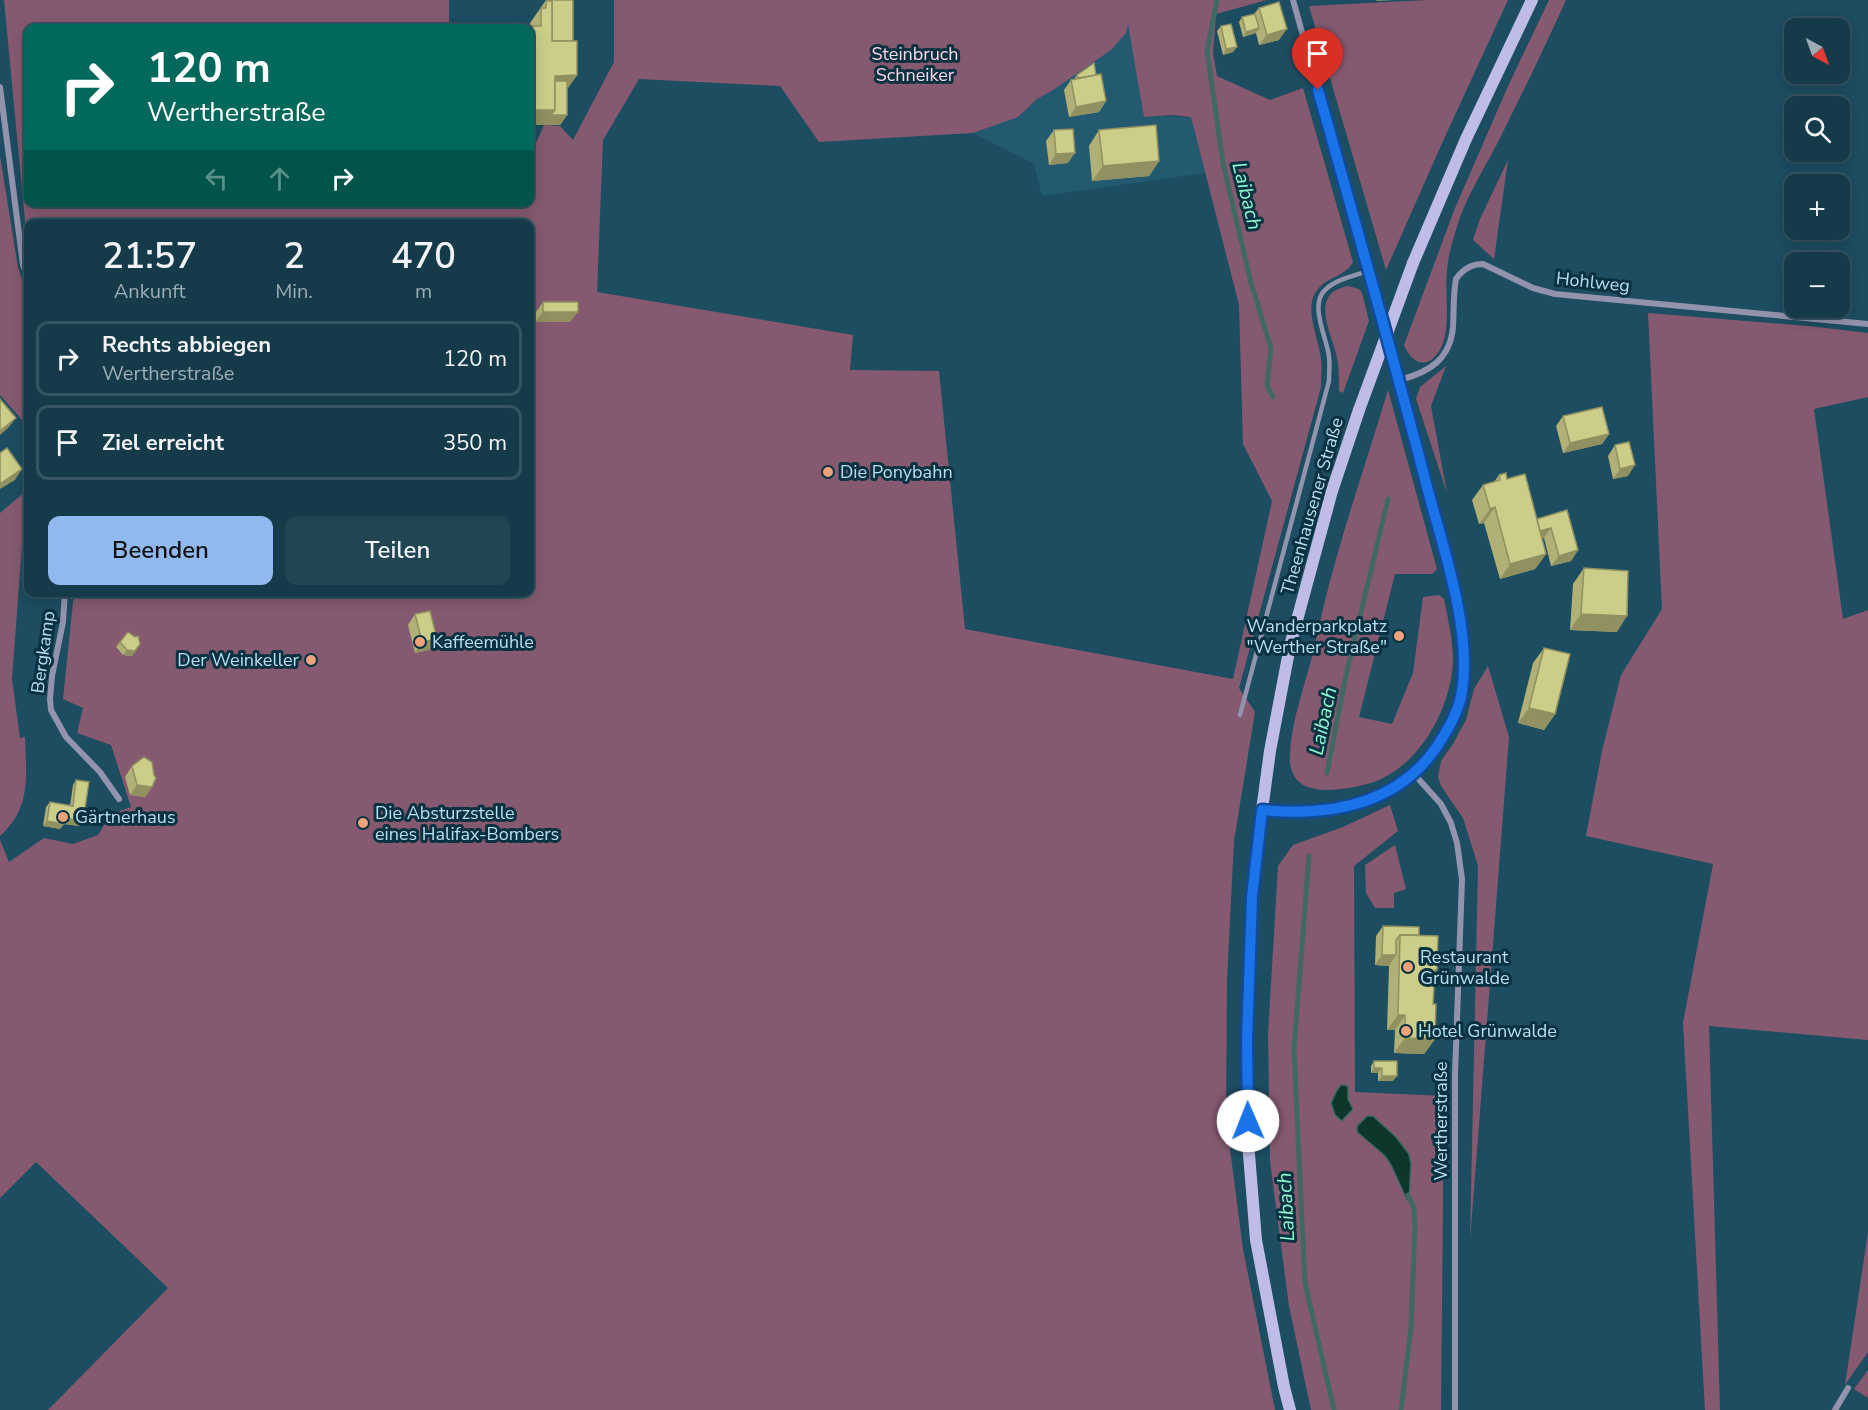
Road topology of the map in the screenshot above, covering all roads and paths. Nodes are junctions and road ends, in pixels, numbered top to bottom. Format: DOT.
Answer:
graph roads {
  1 [pos="1293,0"];
  2 [pos="1532,0"];
  3 [pos="0,87"];
  4 [pos="24,265"];
  5 [pos="1368,271"];
  6 [pos="1868,324"];
  7 [pos="1400,380"];
  8 [pos="65,597"];
  9 [pos="1240,715"];
  10 [pos="1414,774"];
  11 [pos="119,800"];
  12 [pos="1262,810"];
  13 [pos="1848,1388"];
  14 [pos="1290,1410"];
  15 [pos="1455,1410"];
  16 [pos="1835,1410"];
  1 -- 5 [label="street"];
  2 -- 12 [label="main road, Theenhausener Straße, bridge"];
  3 -- 4 [label="street"];
  5 -- 7 [label="street"];
  5 -- 9 [label="lane"];
  6 -- 7 [label="street, Hohlweg"];
  7 -- 10 [label="street"];
  8 -- 11 [label="street, Bergkamp"];
  10 -- 12 [label="street"];
  10 -- 15 [label="street, Wertherstraße"];
  12 -- 14 [label="main road, Theenhausener Straße"];
  13 -- 16 [label="street"];
}
